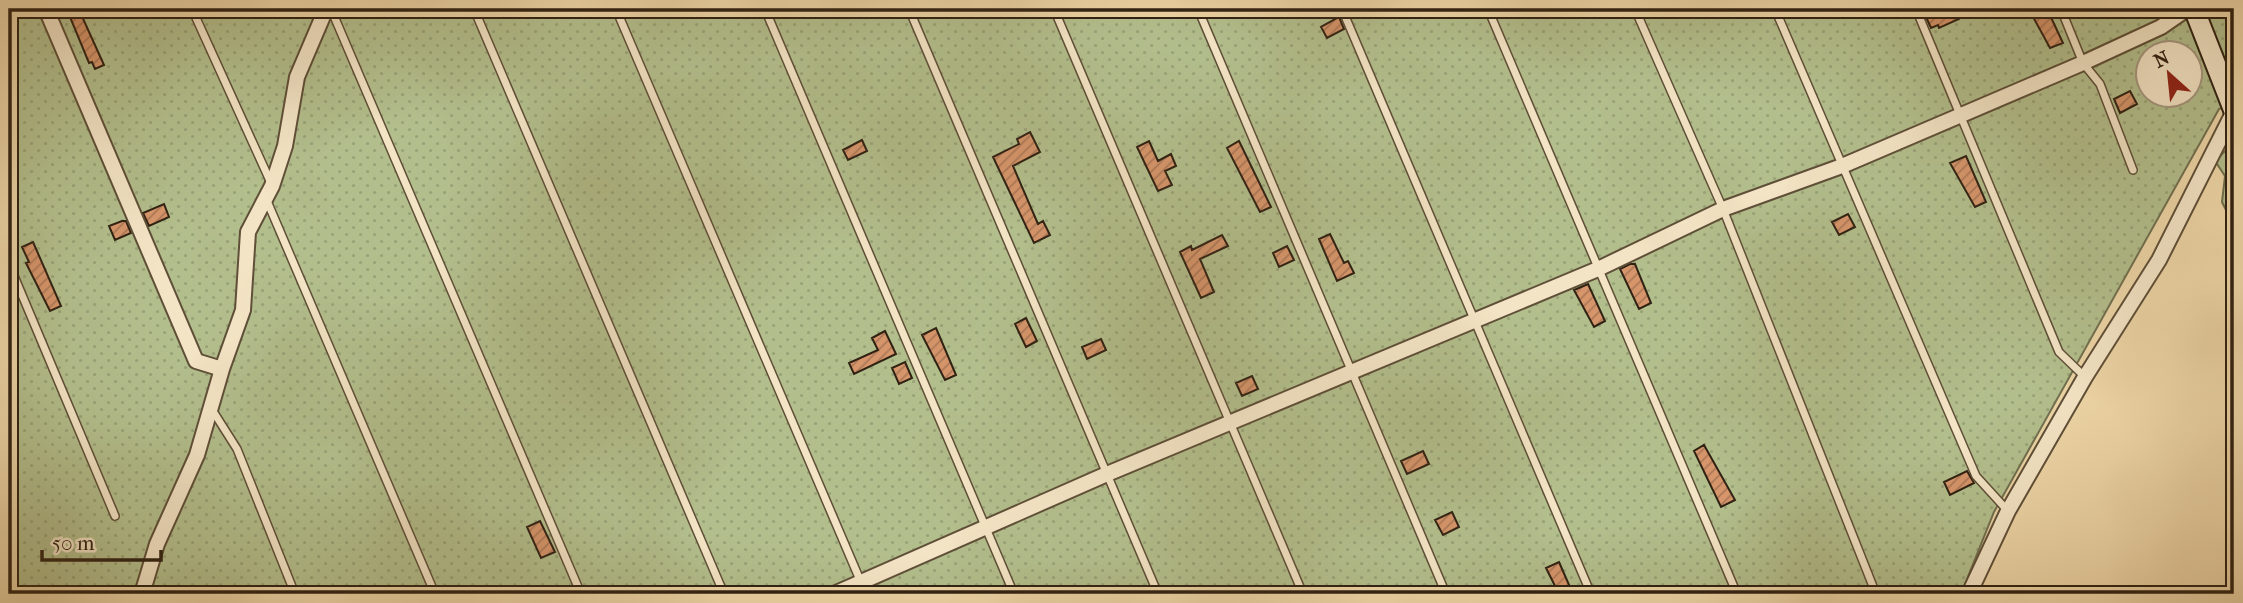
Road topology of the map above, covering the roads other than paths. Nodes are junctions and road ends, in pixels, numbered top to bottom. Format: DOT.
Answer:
graph roads {
  1 [pos="46,9"];
  2 [pos="192,9"];
  3 [pos="328,9"];
  4 [pos="474,9"];
  5 [pos="616,9"];
  6 [pos="765,9"];
  7 [pos="909,9"];
  8 [pos="1054,9"];
  9 [pos="1198,9"];
  10 [pos="1342,9"];
  11 [pos="1488,9"];
  12 [pos="1635,9"];
  13 [pos="1775,9"];
  14 [pos="1916,9"];
  15 [pos="2061,9"];
  16 [pos="2187,9"];
  17 [pos="2194,9"];
  18 [pos="2083,63"];
  19 [pos="2234,111"];
  20 [pos="1960,115"];
  21 [pos="1842,166"];
  22 [pos="2133,170"];
  23 [pos="272,186"];
  24 [pos="267,201"];
  25 [pos="1723,209"];
  26 [pos="9,264"];
  27 [pos="1598,269"];
  28 [pos="1475,320"];
  29 [pos="222,369"];
  30 [pos="1350,372"];
  31 [pos="2085,377"];
  32 [pos="211,408"];
  33 [pos="1229,423"];
  34 [pos="1107,474"];
  35 [pos="2008,511"];
  36 [pos="115,516"];
  37 [pos="986,529"];
  38 [pos="864,589"];
  39 [pos="142,594"];
  40 [pos="295,594"];
  41 [pos="435,594"];
  42 [pos="581,594"];
  43 [pos="724,594"];
  44 [pos="834,594"];
  45 [pos="1014,594"];
  46 [pos="1158,594"];
  47 [pos="1303,594"];
  48 [pos="1446,594"];
  49 [pos="1591,594"];
  50 [pos="1737,594"];
  51 [pos="1876,594"];
  52 [pos="1969,594"];
  1 -- 29 [label="street"];
  2 -- 23 [label="lane"];
  3 -- 23 [label="street"];
  3 -- 42 [label="lane"];
  4 -- 43 [label="lane"];
  5 -- 38 [label="lane"];
  6 -- 37 [label="lane"];
  7 -- 34 [label="lane"];
  8 -- 33 [label="lane"];
  9 -- 30 [label="lane"];
  10 -- 28 [label="lane"];
  11 -- 27 [label="lane"];
  12 -- 25 [label="lane"];
  13 -- 21 [label="lane"];
  14 -- 20 [label="lane"];
  15 -- 18 [label="lane"];
  16 -- 18 [label="street"];
  17 -- 19 [label="street"];
  18 -- 20 [label="street"];
  18 -- 22 [label="lane"];
  19 -- 31 [label="street"];
  20 -- 21 [label="street"];
  20 -- 31 [label="lane"];
  21 -- 25 [label="street"];
  21 -- 35 [label="lane"];
  23 -- 24 [label="street"];
  24 -- 29 [label="street"];
  24 -- 41 [label="lane"];
  25 -- 27 [label="street"];
  25 -- 51 [label="lane"];
  26 -- 36 [label="lane"];
  27 -- 28 [label="street"];
  27 -- 50 [label="lane"];
  28 -- 30 [label="street"];
  28 -- 49 [label="lane"];
  29 -- 32 [label="street"];
  30 -- 33 [label="street"];
  30 -- 48 [label="lane"];
  31 -- 35 [label="street"];
  32 -- 39 [label="street"];
  32 -- 40 [label="lane"];
  33 -- 34 [label="street"];
  33 -- 47 [label="lane"];
  34 -- 37 [label="street"];
  34 -- 46 [label="lane"];
  35 -- 52 [label="street"];
  37 -- 38 [label="street"];
  37 -- 45 [label="lane"];
  38 -- 44 [label="street"];
}
